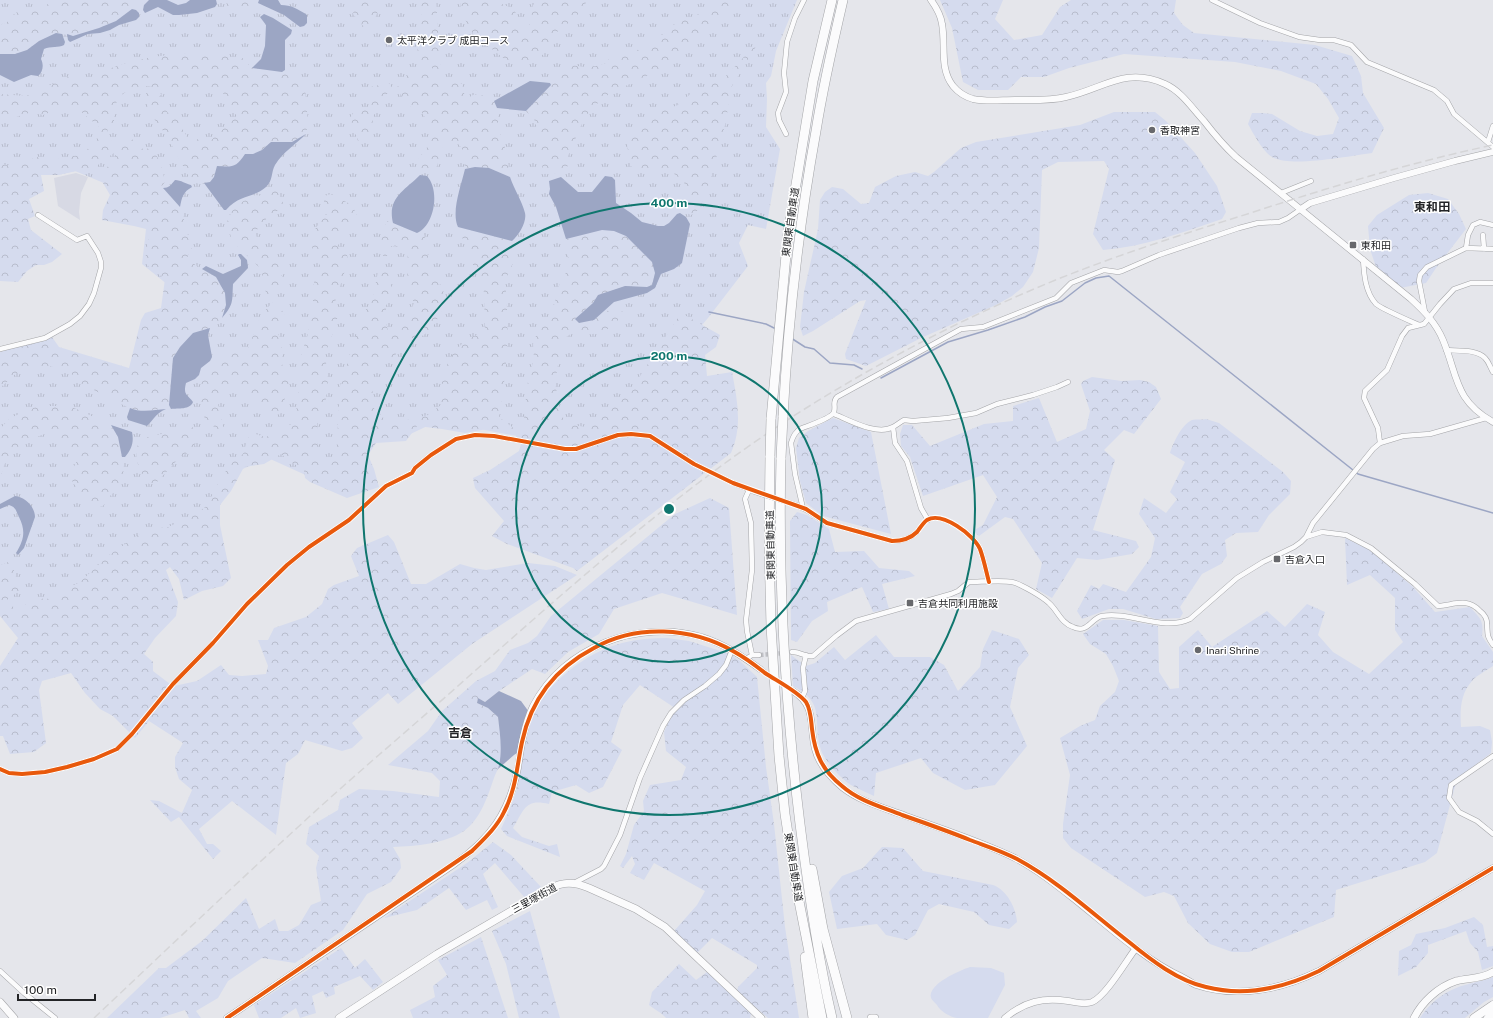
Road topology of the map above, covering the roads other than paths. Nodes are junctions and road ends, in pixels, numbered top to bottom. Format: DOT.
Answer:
graph roads {
  1 [pos="804,0"];
  2 [pos="832,0"];
  3 [pos="843,0"];
  4 [pos="931,0"];
  5 [pos="1212,0"];
  6 [pos="1493,126"];
  7 [pos="786,134"];
  8 [pos="1488,142"];
  9 [pos="1493,147"];
  10 [pos="1493,152"];
  11 [pos="1311,181"];
  12 [pos="1280,193"];
  13 [pos="1301,209"];
  14 [pos="38,215"];
  15 [pos="1493,225"];
  16 [pos="1483,235"];
  17 [pos="1466,248"];
  18 [pos="1484,249"];
  19 [pos="1493,249"];
  20 [pos="1363,259"];
  21 [pos="1493,284"];
  22 [pos="1425,312"];
  23 [pos="1430,318"];
  24 [pos="1419,325"];
  25 [pos="0,349"];
  26 [pos="1446,350"];
  27 [pos="1491,361"];
  28 [pos="1492,372"];
  29 [pos="1068,382"];
  30 [pos="834,414"];
  31 [pos="1486,418"];
  32 [pos="1493,422"];
  33 [pos="893,427"];
  34 [pos="1380,443"];
  35 [pos="750,490"];
  36 [pos="800,507"];
  37 [pos="928,520"];
  38 [pos="1306,537"];
  39 [pos="989,582"];
  40 [pos="1493,645"];
  41 [pos="732,650"];
  42 [pos="792,652"];
  43 [pos="752,655"];
  44 [pos="759,655"];
  45 [pos="806,655"];
  46 [pos="746,659"];
  47 [pos="760,669"];
  48 [pos="793,691"];
  49 [pos="802,698"];
  50 [pos="1493,756"];
  51 [pos="0,769"];
  52 [pos="794,775"];
  53 [pos="1493,834"];
  54 [pos="1493,868"];
  55 [pos="574,883"];
  56 [pos="796,886"];
  57 [pos="1136,948"];
  58 [pos="0,971"];
  59 [pos="1493,972"];
  60 [pos="0,1002"];
  61 [pos="1493,1005"];
  62 [pos="1493,1014"];
  63 [pos="14,1018"];
  64 [pos="55,1018"];
  65 [pos="227,1018"];
  66 [pos="339,1018"];
  67 [pos="761,1018"];
  68 [pos="813,1018"];
  69 [pos="822,1018"];
  70 [pos="832,1018"];
  71 [pos="847,1018"];
  72 [pos="871,1018"];
  73 [pos="875,1018"];
  74 [pos="1005,1018"];
  75 [pos="1414,1018"];
  76 [pos="1474,1018"];
  77 [pos="1488,1018"];
  1 -- 7 [label="street"];
  2 -- 56 [label="highway, 東関東自動車道, bridge"];
  3 -- 52 [label="highway, 東関東自動車道, bridge"];
  4 -- 12 [label="street"];
  5 -- 8 [label="street"];
  6 -- 8 [label="street"];
  8 -- 9 [label="street"];
  10 -- 13 [label="street"];
  11 -- 12 [label="street"];
  12 -- 13 [label="street"];
  13 -- 20 [label="street"];
  13 -- 30 [label="street"];
  14 -- 25 [label="street"];
  15 -- 17 [label="street"];
  16 -- 18 [label="street"];
  17 -- 18 [label="street"];
  17 -- 22 [label="street"];
  18 -- 19 [label="street"];
  20 -- 22 [label="street"];
  20 -- 24 [label="street"];
  21 -- 23 [label="street"];
  22 -- 23 [label="street"];
  23 -- 24 [label="street"];
  23 -- 26 [label="street"];
  24 -- 34 [label="street"];
  26 -- 27 [label="street"];
  26 -- 31 [label="street"];
  27 -- 28 [label="street"];
  29 -- 33 [label="street"];
  30 -- 33 [label="street"];
  30 -- 36 [label="street"];
  31 -- 32 [label="street"];
  31 -- 34 [label="street"];
  33 -- 37 [label="street"];
  34 -- 38 [label="street"];
  35 -- 36 [label="street, bridge"];
  35 -- 43 [label="street"];
  35 -- 51 [label="street, bridge"];
  36 -- 37 [label="street"];
  37 -- 39 [label="street"];
  38 -- 39 [label="street"];
  38 -- 40 [label="street"];
  39 -- 45 [label="street"];
  41 -- 46 [label="street"];
  41 -- 55 [label="street"];
  41 -- 65 [label="street"];
  42 -- 45 [label="street"];
  43 -- 44 [label="street"];
  43 -- 46 [label="street"];
  45 -- 49 [label="street"];
  46 -- 47 [label="street"];
  48 -- 49 [label="street"];
  49 -- 57 [label="street"];
  50 -- 53 [label="street"];
  52 -- 70 [label="highway, 東関東自動車道"];
  52 -- 71 [label="highway"];
  54 -- 57 [label="street"];
  55 -- 66 [label="main road, 三里塚街道"];
  55 -- 67 [label="main road, 三里塚街道"];
  56 -- 68 [label="highway"];
  56 -- 69 [label="highway, 東関東自動車道"];
  57 -- 74 [label="street"];
  58 -- 64 [label="street"];
  59 -- 75 [label="main road"];
  60 -- 63 [label="main road"];
  61 -- 76 [label="highway"];
  62 -- 77 [label="highway"];
  72 -- 73 [label="main road"];
}
